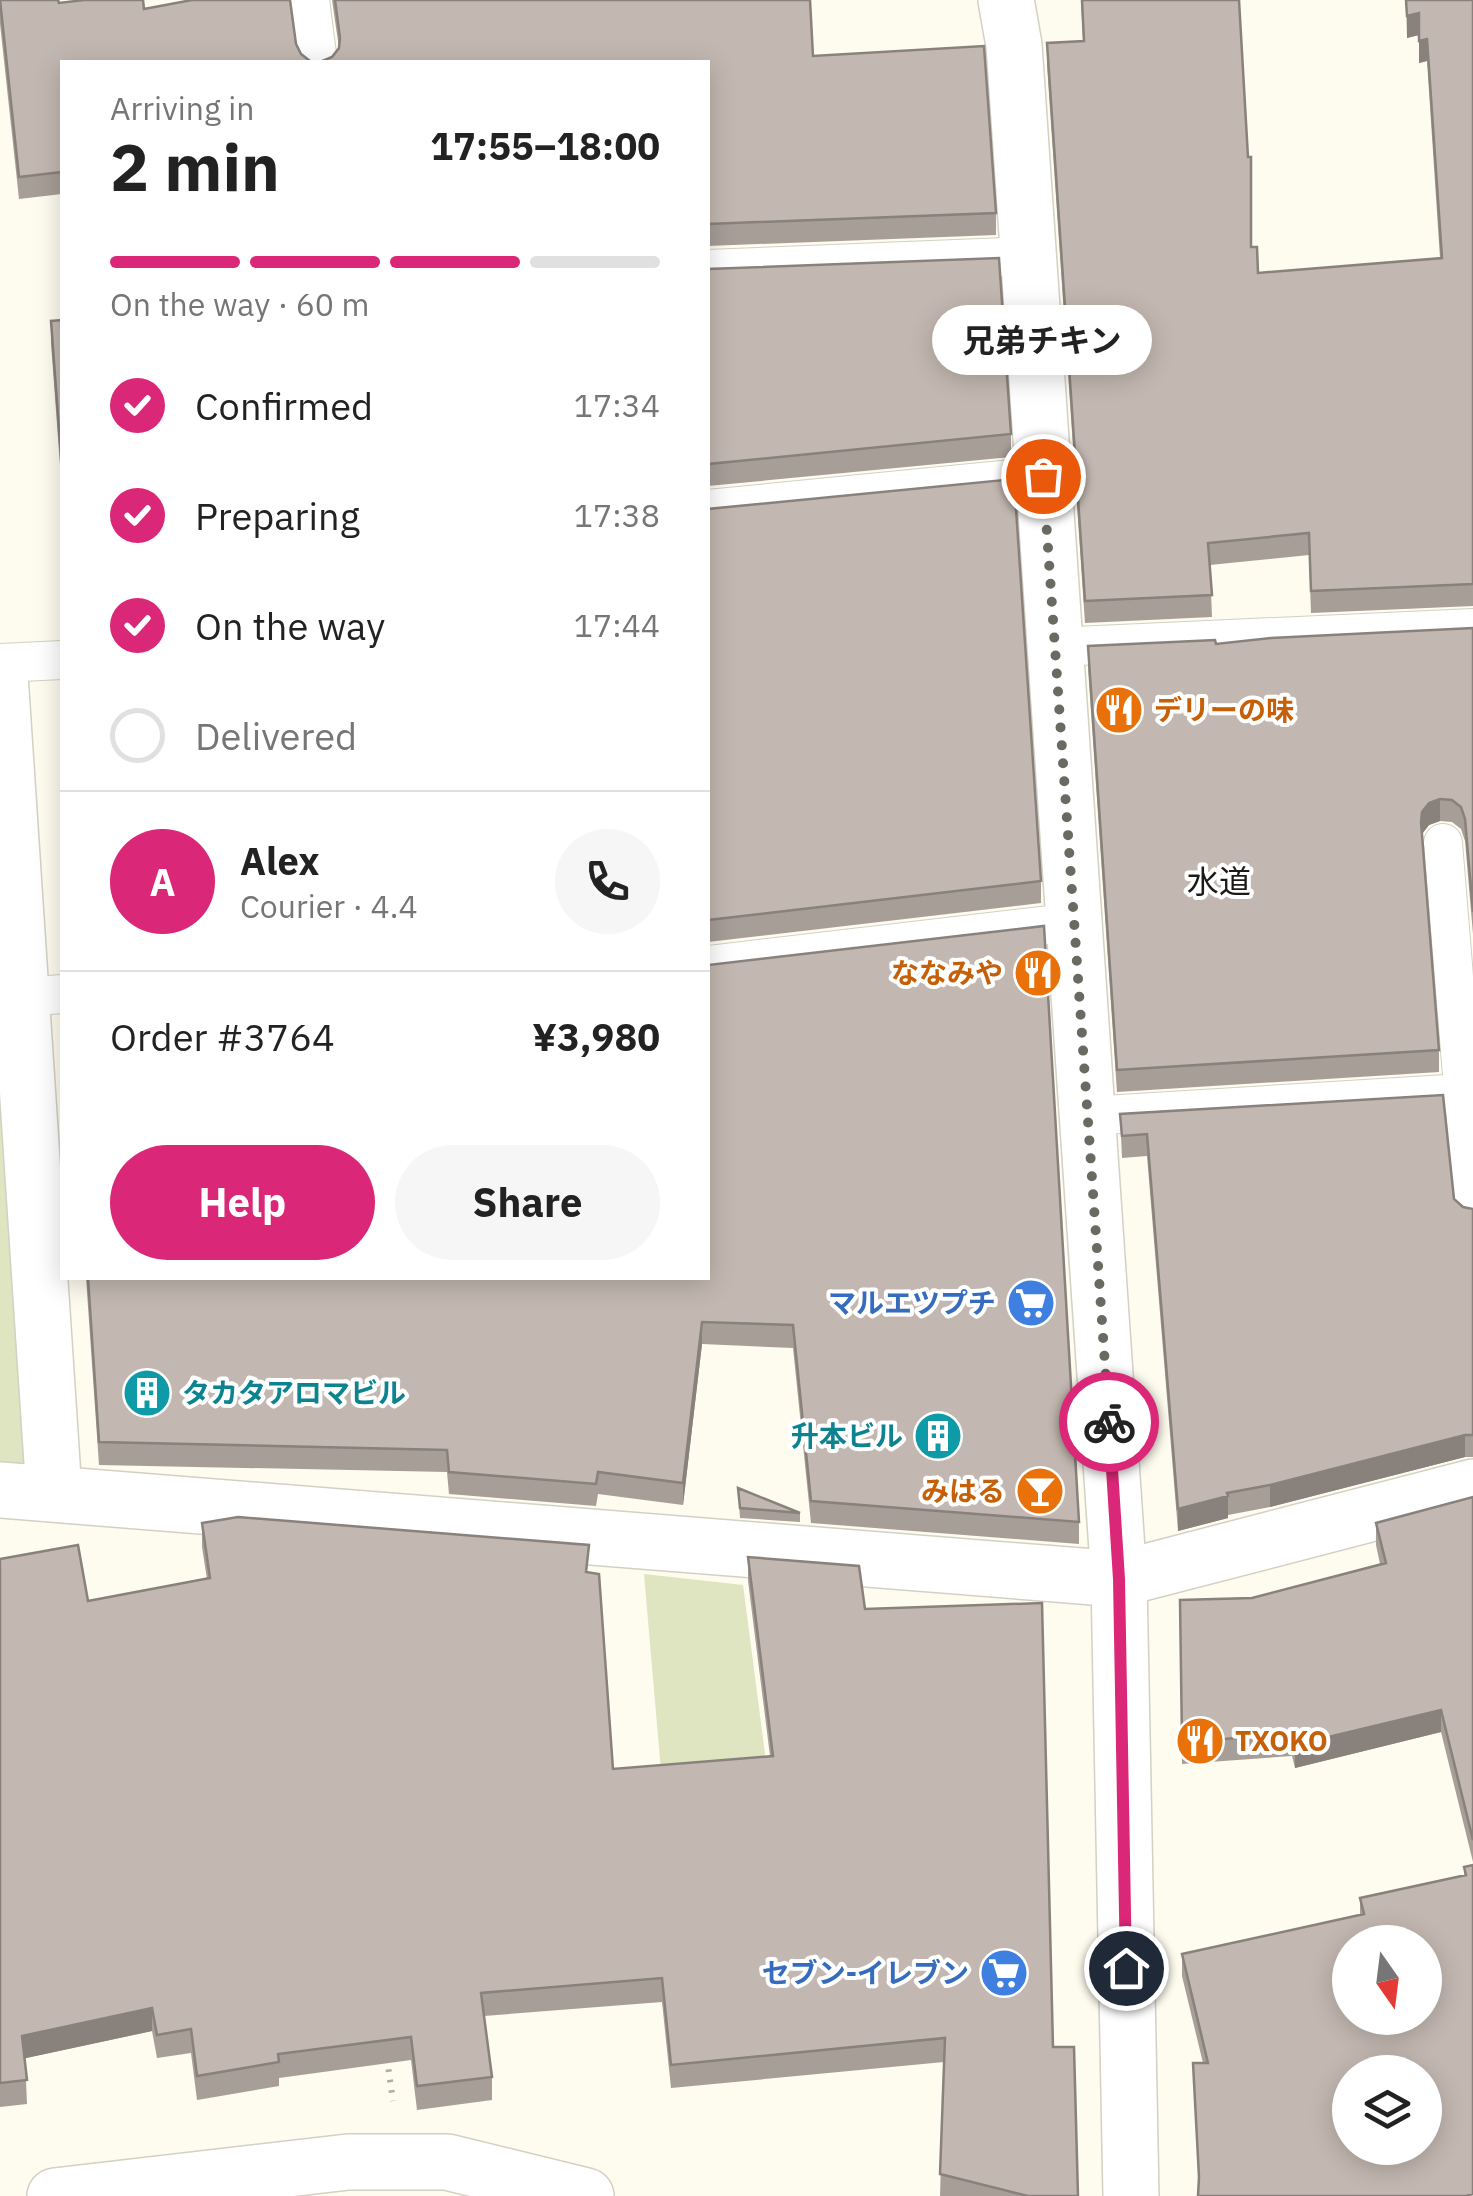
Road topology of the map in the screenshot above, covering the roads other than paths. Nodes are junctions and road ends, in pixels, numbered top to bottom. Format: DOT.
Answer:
graph roads {
  1 [pos="310,0"];
  2 [pos="1006,0"];
  3 [pos="318,60"];
  4 [pos="1028,256"];
  5 [pos="710,269"];
  6 [pos="1043,476"];
  7 [pos="710,509"];
  8 [pos="1473,628"];
  9 [pos="1054,647"];
  10 [pos="60,660"];
  11 [pos="0,663"];
  12 [pos="0,674"];
  13 [pos="1443,843"];
  14 [pos="1075,922"];
  15 [pos="710,966"];
  16 [pos="43,996"];
  17 [pos="1463,1093"];
  18 [pos="1088,1116"];
  19 [pos="1473,1208"];
  20 [pos="1473,1487"];
  21 [pos="0,1490"];
  22 [pos="54,1493"];
  23 [pos="1119,1579"];
  24 [pos="347,2179"];
  25 [pos="55,2196"];
  26 [pos="586,2196"];
  27 [pos="1131,2196"];
  1 -- 3 [label="lane"];
  2 -- 4 [label="street"];
  4 -- 5 [label="lane"];
  4 -- 6 [label="street"];
  6 -- 7 [label="lane"];
  6 -- 9 [label="street"];
  8 -- 9 [label="lane"];
  9 -- 14 [label="street"];
  10 -- 11 [label="lane"];
  12 -- 16 [label="street"];
  13 -- 17 [label="lane"];
  14 -- 15 [label="lane"];
  14 -- 18 [label="street"];
  16 -- 22 [label="street"];
  17 -- 18 [label="lane"];
  17 -- 19 [label="lane"];
  18 -- 23 [label="street"];
  20 -- 23 [label="street"];
  21 -- 22 [label="street"];
  22 -- 23 [label="street"];
  23 -- 27 [label="street"];
  24 -- 25 [label="street"];
  24 -- 26 [label="street"];
}
